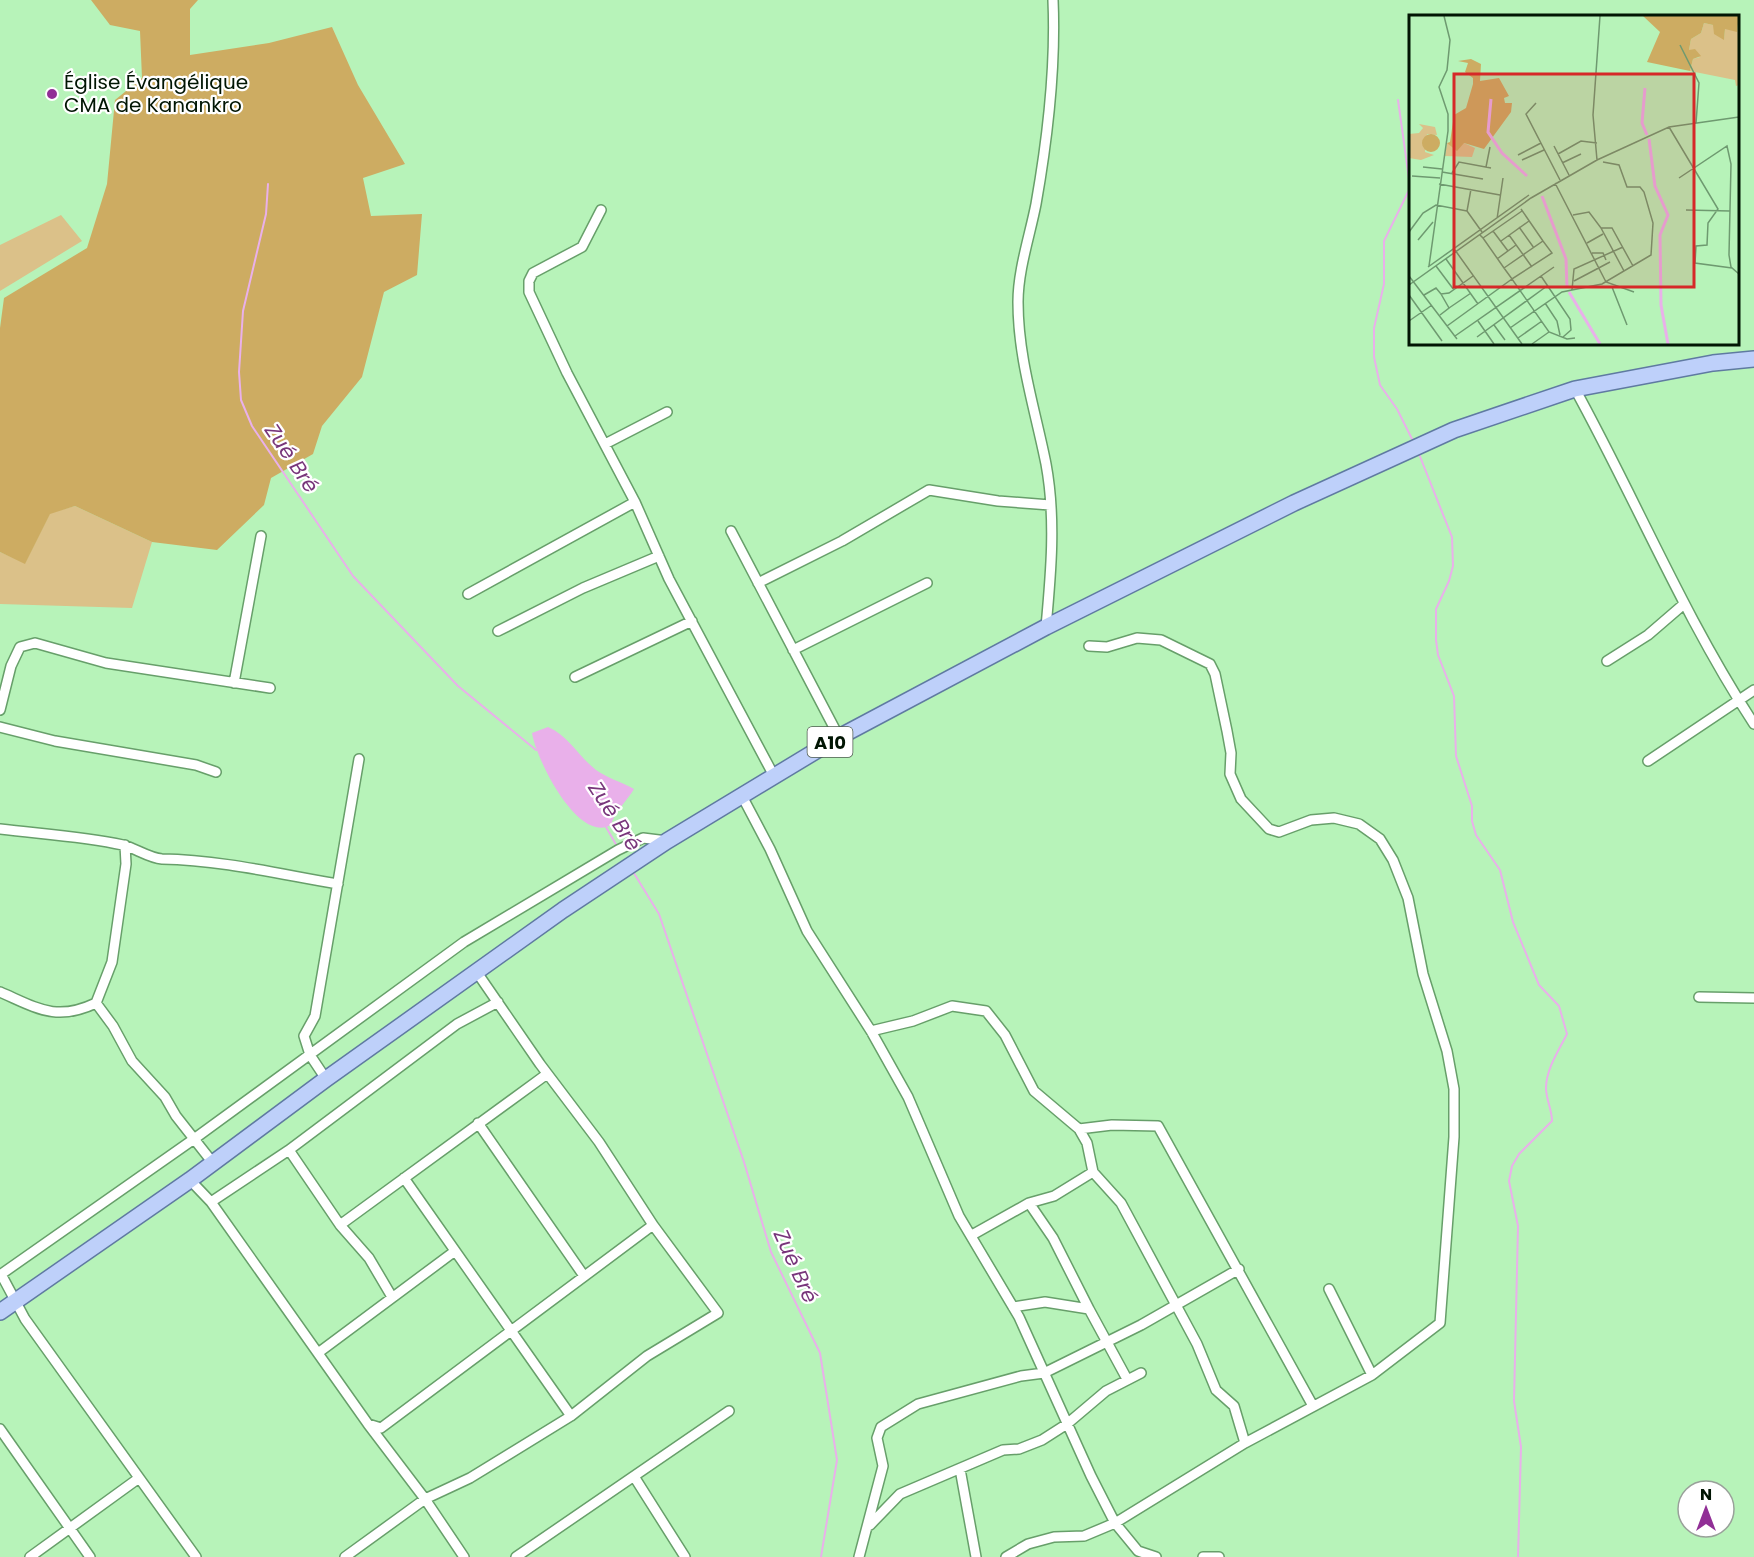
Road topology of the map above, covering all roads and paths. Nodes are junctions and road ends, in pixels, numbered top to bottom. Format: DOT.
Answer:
graph roads {
  1 [pos="1053,0"];
  2 [pos="601,210"];
  3 [pos="1754,359"];
  4 [pos="1575,389"];
  5 [pos="667,412"];
  6 [pos="605,444"];
  7 [pos="635,502"];
  8 [pos="1050,504"];
  9 [pos="731,531"];
  10 [pos="261,536"];
  11 [pos="659,556"];
  12 [pos="758,583"];
  13 [pos="927,583"];
  14 [pos="468,594"];
  15 [pos="1684,604"];
  16 [pos="692,621"];
  17 [pos="1046,627"];
  18 [pos="498,630"];
  19 [pos="1089,646"];
  20 [pos="794,650"];
  21 [pos="1607,661"];
  22 [pos="575,677"];
  23 [pos="234,683"];
  24 [pos="270,688"];
  25 [pos="1754,690"];
  26 [pos="1738,700"];
  27 [pos="0,710"];
  28 [pos="1754,724"];
  29 [pos="0,727"];
  30 [pos="839,737"];
  31 [pos="359,759"];
  32 [pos="1648,761"];
  33 [pos="216,772"];
  34 [pos="774,776"];
  35 [pos="742,796"];
  36 [pos="0,829"];
  37 [pos="667,841"];
  38 [pos="125,845"];
  39 [pos="338,884"];
  40 [pos="476,971"];
  41 [pos="0,992"];
  42 [pos="1699,998"];
  43 [pos="1754,998"];
  44 [pos="498,1002"];
  45 [pos="96,1003"];
  46 [pos="871,1031"];
  47 [pos="310,1054"];
  48 [pos="547,1074"];
  49 [pos="326,1079"];
  50 [pos="478,1124"];
  51 [pos="1079,1130"];
  52 [pos="195,1139"];
  53 [pos="289,1150"];
  54 [pos="213,1163"];
  55 [pos="1093,1172"];
  56 [pos="404,1178"];
  57 [pos="190,1180"];
  58 [pos="211,1202"];
  59 [pos="1029,1203"];
  60 [pos="340,1225"];
  61 [pos="653,1225"];
  62 [pos="972,1235"];
  63 [pos="455,1251"];
  64 [pos="1239,1269"];
  65 [pos="1,1275"];
  66 [pos="584,1276"];
  67 [pos="1329,1289"];
  68 [pos="392,1297"];
  69 [pos="15,1301"];
  70 [pos="1176,1305"];
  71 [pos="1013,1307"];
  72 [pos="1089,1309"];
  73 [pos="0,1312"];
  74 [pos="511,1330"];
  75 [pos="1107,1342"];
  76 [pos="318,1353"];
  77 [pos="1044,1373"];
  78 [pos="1141,1373"];
  79 [pos="1372,1375"];
  80 [pos="1127,1379"];
  81 [pos="1313,1406"];
  82 [pos="729,1411"];
  83 [pos="571,1416"];
  84 [pos="368,1424"];
  85 [pos="1067,1424"];
  86 [pos="0,1430"];
  87 [pos="1245,1443"];
  88 [pos="960,1470"];
  89 [pos="139,1478"];
  90 [pos="634,1478"];
  91 [pos="425,1499"];
  92 [pos="1115,1522"];
  93 [pos="71,1526"];
  94 [pos="867,1530"];
  95 [pos="683,1556"];
  96 [pos="1151,1556"];
  97 [pos="30,1557"];
  98 [pos="90,1557"];
  99 [pos="196,1557"];
  100 [pos="345,1557"];
  101 [pos="464,1557"];
  102 [pos="516,1557"];
  103 [pos="859,1557"];
  104 [pos="976,1557"];
  105 [pos="1006,1557"];
  106 [pos="1203,1557"];
  107 [pos="1219,1557"];
  1 -- 8 [label="street"];
  2 -- 6 [label="street"];
  3 -- 4 [label="main road, A10"];
  4 -- 15 [label="street"];
  4 -- 17 [label="main road, A10"];
  5 -- 6 [label="street"];
  6 -- 7 [label="street"];
  7 -- 11 [label="street"];
  7 -- 14 [label="street"];
  8 -- 12 [label="street"];
  8 -- 17 [label="street"];
  9 -- 12 [label="street"];
  10 -- 23 [label="street"];
  11 -- 16 [label="street"];
  11 -- 18 [label="street"];
  12 -- 20 [label="street"];
  13 -- 20 [label="street"];
  15 -- 21 [label="street"];
  15 -- 26 [label="street"];
  16 -- 22 [label="street"];
  16 -- 34 [label="street"];
  17 -- 30 [label="main road, A10"];
  19 -- 79 [label="street"];
  20 -- 30 [label="street"];
  23 -- 24 [label="street"];
  23 -- 27 [label="street"];
  25 -- 26 [label="street"];
  26 -- 28 [label="street"];
  26 -- 32 [label="street"];
  29 -- 33 [label="street"];
  30 -- 34 [label="main road, A10"];
  31 -- 39 [label="street"];
  34 -- 35 [label="main road, A10"];
  35 -- 37 [label="main road, A10"];
  35 -- 46 [label="street"];
  36 -- 38 [label="street"];
  37 -- 40 [label="main road, A10"];
  37 -- 47 [label="street"];
  38 -- 39 [label="street"];
  38 -- 45 [label="street"];
  39 -- 47 [label="street"];
  40 -- 44 [label="street"];
  40 -- 49 [label="main road, A10"];
  41 -- 45 [label="street"];
  42 -- 43 [label="street"];
  44 -- 48 [label="street"];
  44 -- 53 [label="street"];
  45 -- 52 [label="street"];
  46 -- 51 [label="street"];
  46 -- 62 [label="street"];
  47 -- 49 [label="street"];
  47 -- 52 [label="street"];
  48 -- 50 [label="street"];
  48 -- 61 [label="street"];
  49 -- 54 [label="main road, A10"];
  50 -- 56 [label="street"];
  50 -- 66 [label="street"];
  51 -- 55 [label="street"];
  51 -- 64 [label="street"];
  52 -- 54 [label="street"];
  52 -- 65 [label="street"];
  53 -- 58 [label="street"];
  53 -- 60 [label="street"];
  54 -- 57 [label="main road, A10"];
  55 -- 59 [label="street"];
  55 -- 70 [label="street"];
  56 -- 60 [label="street"];
  56 -- 63 [label="street"];
  57 -- 58 [label="street"];
  57 -- 69 [label="main road, A10"];
  58 -- 76 [label="street"];
  59 -- 62 [label="street"];
  59 -- 72 [label="street"];
  60 -- 68 [label="street"];
  61 -- 66 [label="street"];
  61 -- 83 [label="street"];
  62 -- 71 [label="street"];
  63 -- 68 [label="street"];
  63 -- 74 [label="street"];
  64 -- 70 [label="street"];
  64 -- 81 [label="street"];
  65 -- 69 [label="street"];
  66 -- 74 [label="street"];
  67 -- 79 [label="street"];
  68 -- 76 [label="street"];
  69 -- 73 [label="main road, A10"];
  69 -- 89 [label="street"];
  70 -- 75 [label="street"];
  70 -- 87 [label="street"];
  71 -- 72 [label="street"];
  71 -- 77 [label="street"];
  72 -- 75 [label="street"];
  74 -- 83 [label="street"];
  74 -- 84 [label="street"];
  75 -- 77 [label="street"];
  75 -- 80 [label="street"];
  76 -- 84 [label="street"];
  77 -- 85 [label="street"];
  77 -- 94 [label="street"];
  78 -- 80 [label="street"];
  79 -- 81 [label="street"];
  80 -- 85 [label="street"];
  81 -- 87 [label="street"];
  82 -- 90 [label="street"];
  83 -- 91 [label="street"];
  84 -- 91 [label="street"];
  85 -- 88 [label="street"];
  85 -- 92 [label="street"];
  86 -- 93 [label="street"];
  87 -- 92 [label="street"];
  88 -- 94 [label="street"];
  88 -- 104 [label="street"];
  89 -- 93 [label="street"];
  89 -- 99 [label="street"];
  90 -- 95 [label="street"];
  90 -- 102 [label="street"];
  91 -- 100 [label="street"];
  91 -- 101 [label="street"];
  92 -- 96 [label="street"];
  92 -- 105 [label="street"];
  93 -- 97 [label="street"];
  93 -- 98 [label="street"];
  94 -- 103 [label="street"];
  106 -- 107 [label="street"];
}
